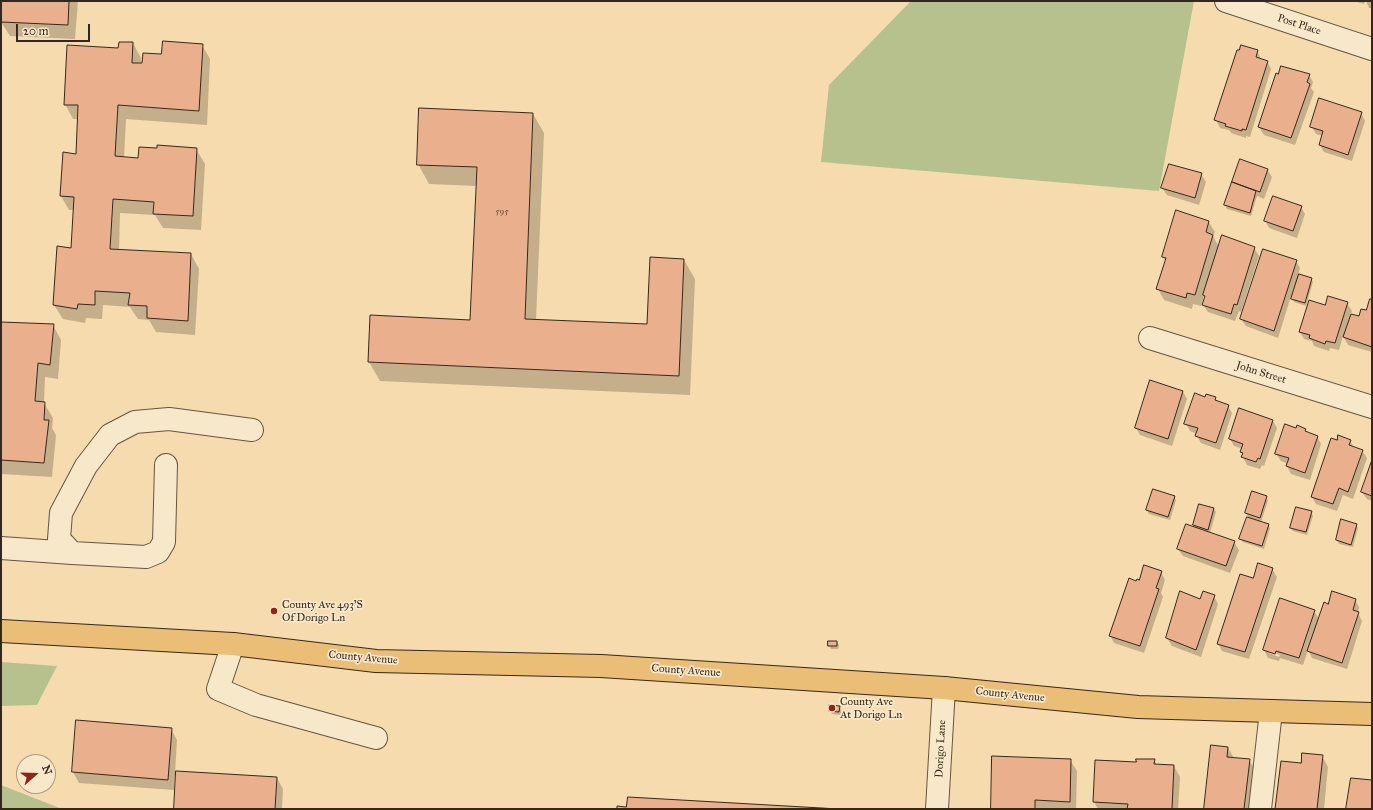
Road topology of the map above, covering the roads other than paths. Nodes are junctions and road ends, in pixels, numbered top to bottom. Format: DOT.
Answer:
graph roads {
  1 [pos="1226,1"];
  2 [pos="1372,49"];
  3 [pos="1150,338"];
  4 [pos="1372,407"];
  5 [pos="252,430"];
  6 [pos="166,465"];
  7 [pos="1,548"];
  8 [pos="72,553"];
  9 [pos="1,630"];
  10 [pos="233,644"];
  11 [pos="944,688"];
  12 [pos="1271,712"];
  13 [pos="1372,714"];
  14 [pos="376,738"];
  15 [pos="937,809"];
  16 [pos="1260,809"];
  1 -- 2 [label="street, Post Place"];
  3 -- 4 [label="street, John Street"];
  5 -- 8 [label="street"];
  6 -- 8 [label="street"];
  7 -- 8 [label="street"];
  9 -- 10 [label="main road, County Avenue"];
  10 -- 11 [label="main road, County Avenue"];
  10 -- 14 [label="street"];
  11 -- 12 [label="main road, County Avenue"];
  11 -- 15 [label="street, Dorigo Lane"];
  12 -- 13 [label="main road, County Avenue"];
  12 -- 16 [label="street"];
}
